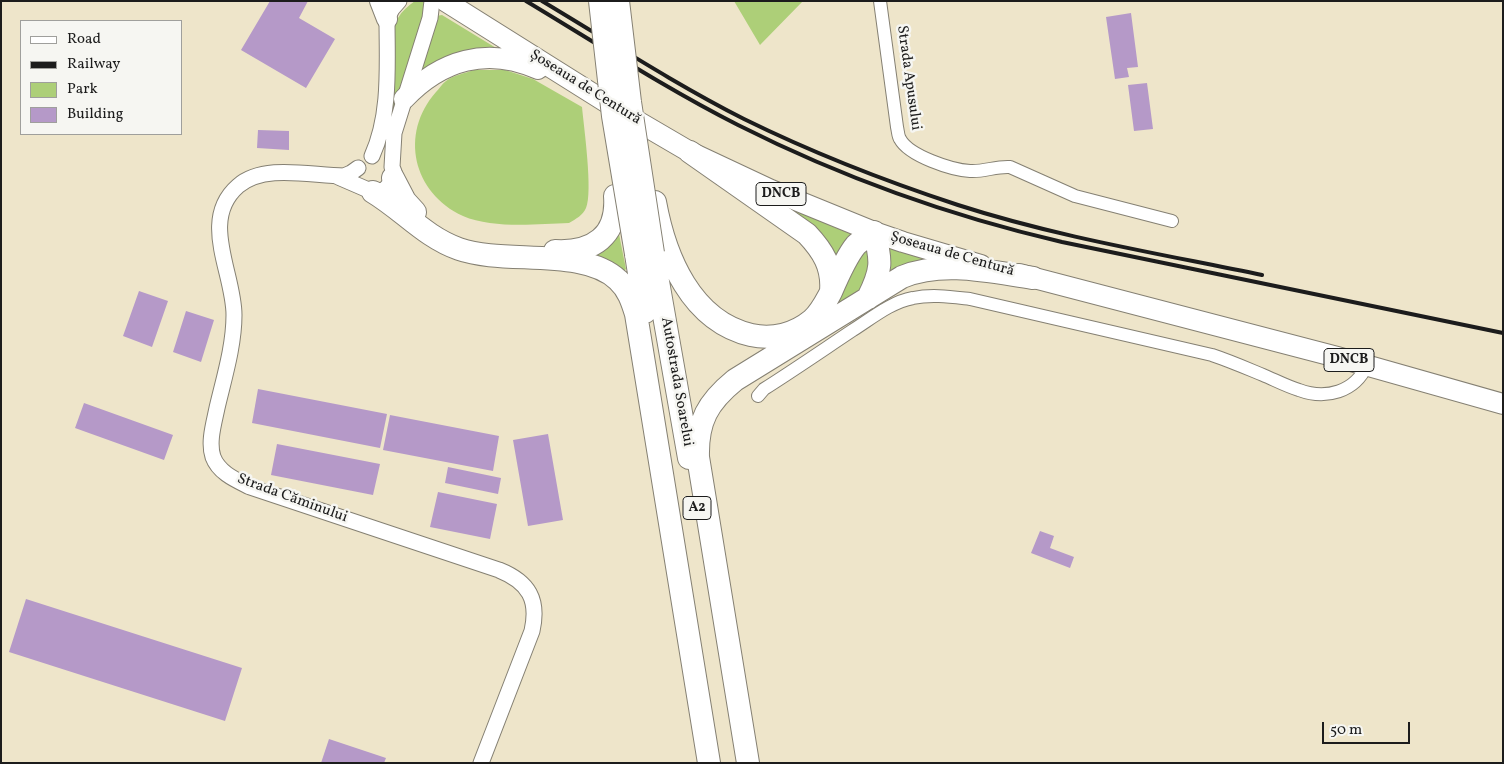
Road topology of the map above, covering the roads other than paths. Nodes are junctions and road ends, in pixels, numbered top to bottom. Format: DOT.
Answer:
graph roads {
  1 [pos="399,1"];
  2 [pos="432,1"];
  3 [pos="445,1"];
  4 [pos="591,1"];
  5 [pos="600,1"];
  6 [pos="618,1"];
  7 [pos="628,1"];
  8 [pos="880,1"];
  9 [pos="383,10"];
  10 [pos="586,89"];
  11 [pos="404,99"];
  12 [pos="690,152"];
  13 [pos="372,156"];
  14 [pos="358,168"];
  15 [pos="393,172"];
  16 [pos="336,176"];
  17 [pos="369,190"];
  18 [pos="1172,221"];
  19 [pos="874,232"];
  20 [pos="653,254"];
  21 [pos="1033,278"];
  22 [pos="831,291"];
  23 [pos="868,298"];
  24 [pos="843,325"];
  25 [pos="1367,365"];
  26 [pos="758,396"];
  27 [pos="1503,404"];
  28 [pos="481,763"];
  29 [pos="709,763"];
  30 [pos="719,763"];
  31 [pos="739,763"];
  32 [pos="748,763"];
  1 -- 9 [label="street"];
  2 -- 11 [label="street"];
  3 -- 10 [label="main road, Șoseaua de Centură / DNCB"];
  4 -- 15 [label="highway"];
  5 -- 20 [label="highway, Autostrada Soarelui / A2, bridge"];
  6 -- 20 [label="highway, Autostrada Soarelui / A2, bridge"];
  7 -- 20 [label="highway"];
  8 -- 18 [label="street, Strada Apusului"];
  9 -- 13 [label="street"];
  10 -- 11 [label="main road"];
  10 -- 12 [label="main road, Șoseaua de Centură / DNCB"];
  11 -- 15 [label="street"];
  12 -- 19 [label="main road, Șoseaua de Centură / DNCB"];
  12 -- 22 [label="highway"];
  13 -- 14 [label="street"];
  13 -- 15 [label="street"];
  14 -- 16 [label="street, Strada Căminului"];
  14 -- 17 [label="street"];
  15 -- 17 [label="street"];
  16 -- 17 [label="street"];
  16 -- 28 [label="street, Strada Căminului"];
  17 -- 29 [label="highway"];
  19 -- 21 [label="main road, Șoseaua de Centură / DNCB"];
  19 -- 22 [label="highway"];
  19 -- 23 [label="highway"];
  20 -- 22 [label="highway"];
  20 -- 30 [label="highway, Autostrada Soarelui / A2"];
  20 -- 31 [label="highway, Autostrada Soarelui / A2"];
  21 -- 23 [label="highway"];
  21 -- 25 [label="main road, Șoseaua de Centură / DNCB"];
  23 -- 24 [label="highway"];
  24 -- 25 [label="street"];
  24 -- 26 [label="street"];
  24 -- 32 [label="highway"];
  25 -- 27 [label="main road, Șoseaua de Centură / DNCB"];
}
